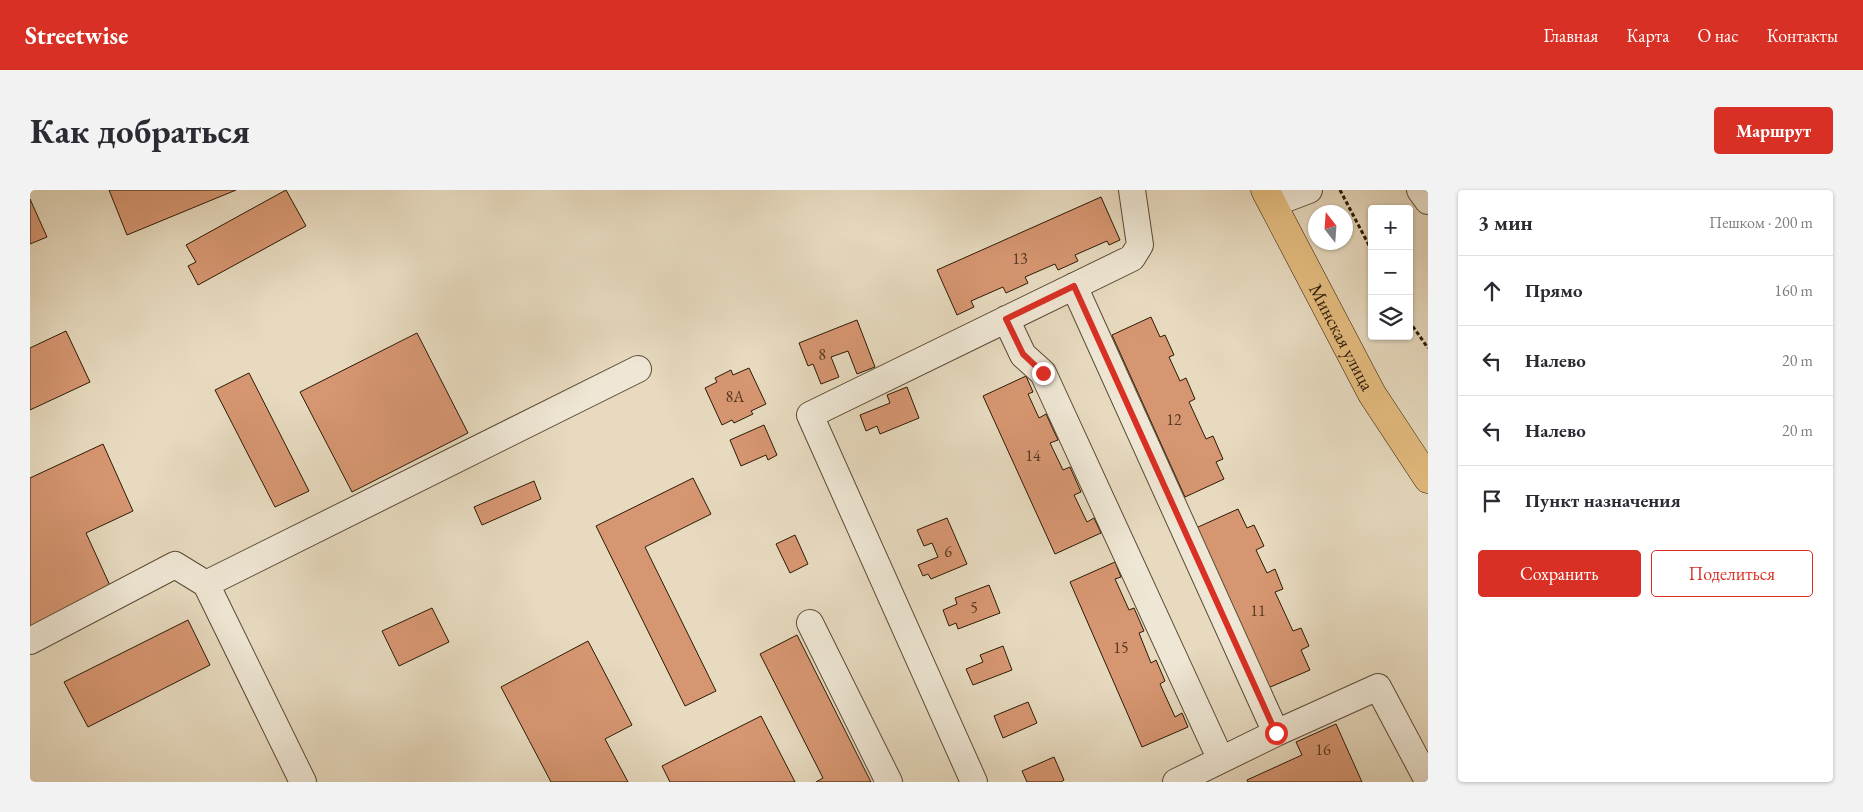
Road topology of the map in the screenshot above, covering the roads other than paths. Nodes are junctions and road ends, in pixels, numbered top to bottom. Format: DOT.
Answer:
graph roads {
  1 [pos="1132,190"];
  2 [pos="1309,190"];
  3 [pos="1420,190"];
  4 [pos="1269,197"];
  5 [pos="1428,201"];
  6 [pos="1074,286"];
  7 [pos="1006,319"];
  8 [pos="638,369"];
  9 [pos="1428,480"];
  10 [pos="206,584"];
  11 [pos="810,623"];
  12 [pos="30,641"];
  13 [pos="1276,733"];
  14 [pos="1221,760"];
  15 [pos="1428,781"];
  16 [pos="303,782"];
  17 [pos="889,782"];
  18 [pos="974,782"];
  19 [pos="1176,782"];
  1 -- 6 [label="street"];
  2 -- 4 [label="street"];
  3 -- 5 [label="street"];
  4 -- 9 [label="main road, Минская улица"];
  6 -- 7 [label="street"];
  6 -- 13 [label="street"];
  7 -- 14 [label="street"];
  7 -- 18 [label="street"];
  8 -- 10 [label="street"];
  10 -- 12 [label="street"];
  10 -- 16 [label="street"];
  11 -- 17 [label="street"];
  13 -- 14 [label="street"];
  13 -- 15 [label="street"];
  14 -- 19 [label="street"];
}
